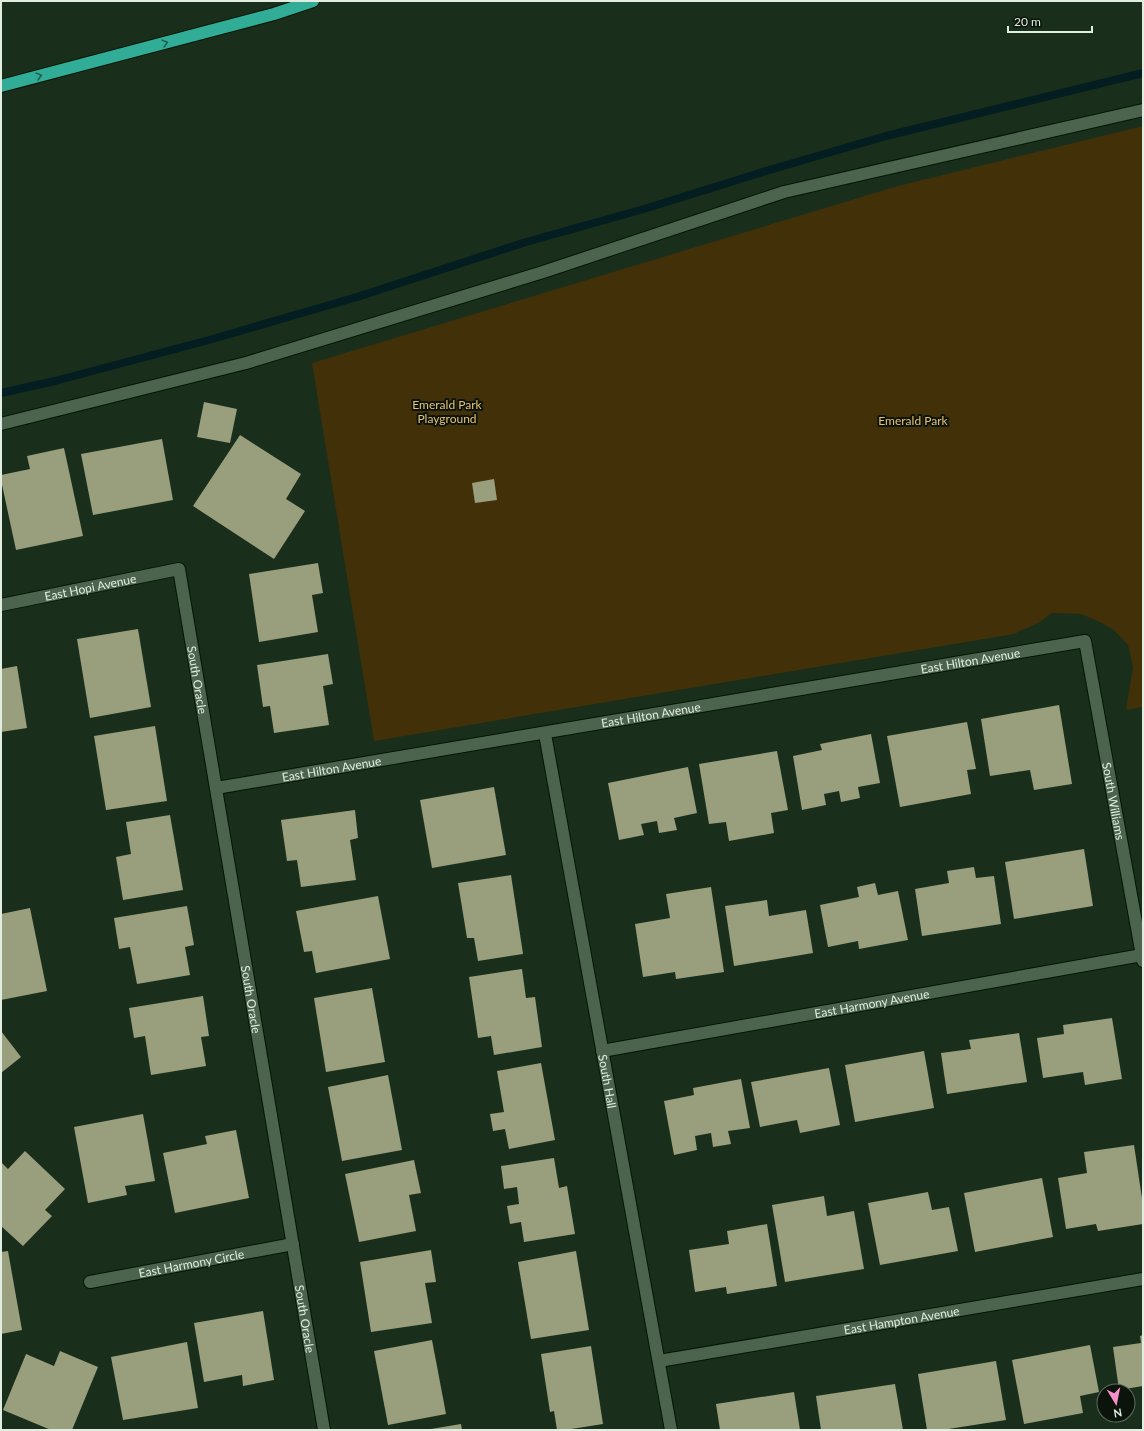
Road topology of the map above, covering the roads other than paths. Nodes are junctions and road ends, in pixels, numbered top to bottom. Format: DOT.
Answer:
graph roads {
  1 [pos="313,1"];
  2 [pos="1,86"];
  3 [pos="1143,110"];
  4 [pos="1,424"];
  5 [pos="179,569"];
  6 [pos="1,605"];
  7 [pos="1085,641"];
  8 [pos="545,734"];
  9 [pos="216,788"];
  10 [pos="1142,958"];
  11 [pos="602,1051"];
  12 [pos="293,1244"];
  13 [pos="1143,1279"];
  14 [pos="90,1282"];
  15 [pos="660,1360"];
  16 [pos="324,1430"];
  17 [pos="671,1430"];
  2 -- 1 [label="highway, one-way"];
  3 -- 4 [label="street"];
  5 -- 6 [label="street, East Hopi Avenue"];
  5 -- 9 [label="street, South Oracle"];
  7 -- 8 [label="street, East Hilton Avenue"];
  7 -- 10 [label="street, South Williams"];
  8 -- 9 [label="street, East Hilton Avenue"];
  8 -- 11 [label="street, South Hall"];
  9 -- 12 [label="street, South Oracle"];
  10 -- 11 [label="street, East Harmony Avenue"];
  11 -- 15 [label="street, South Hall"];
  12 -- 14 [label="street, East Harmony Circle"];
  12 -- 16 [label="street, South Oracle"];
  13 -- 15 [label="street, East Hampton Avenue"];
  15 -- 17 [label="street, South Hall"];
}
